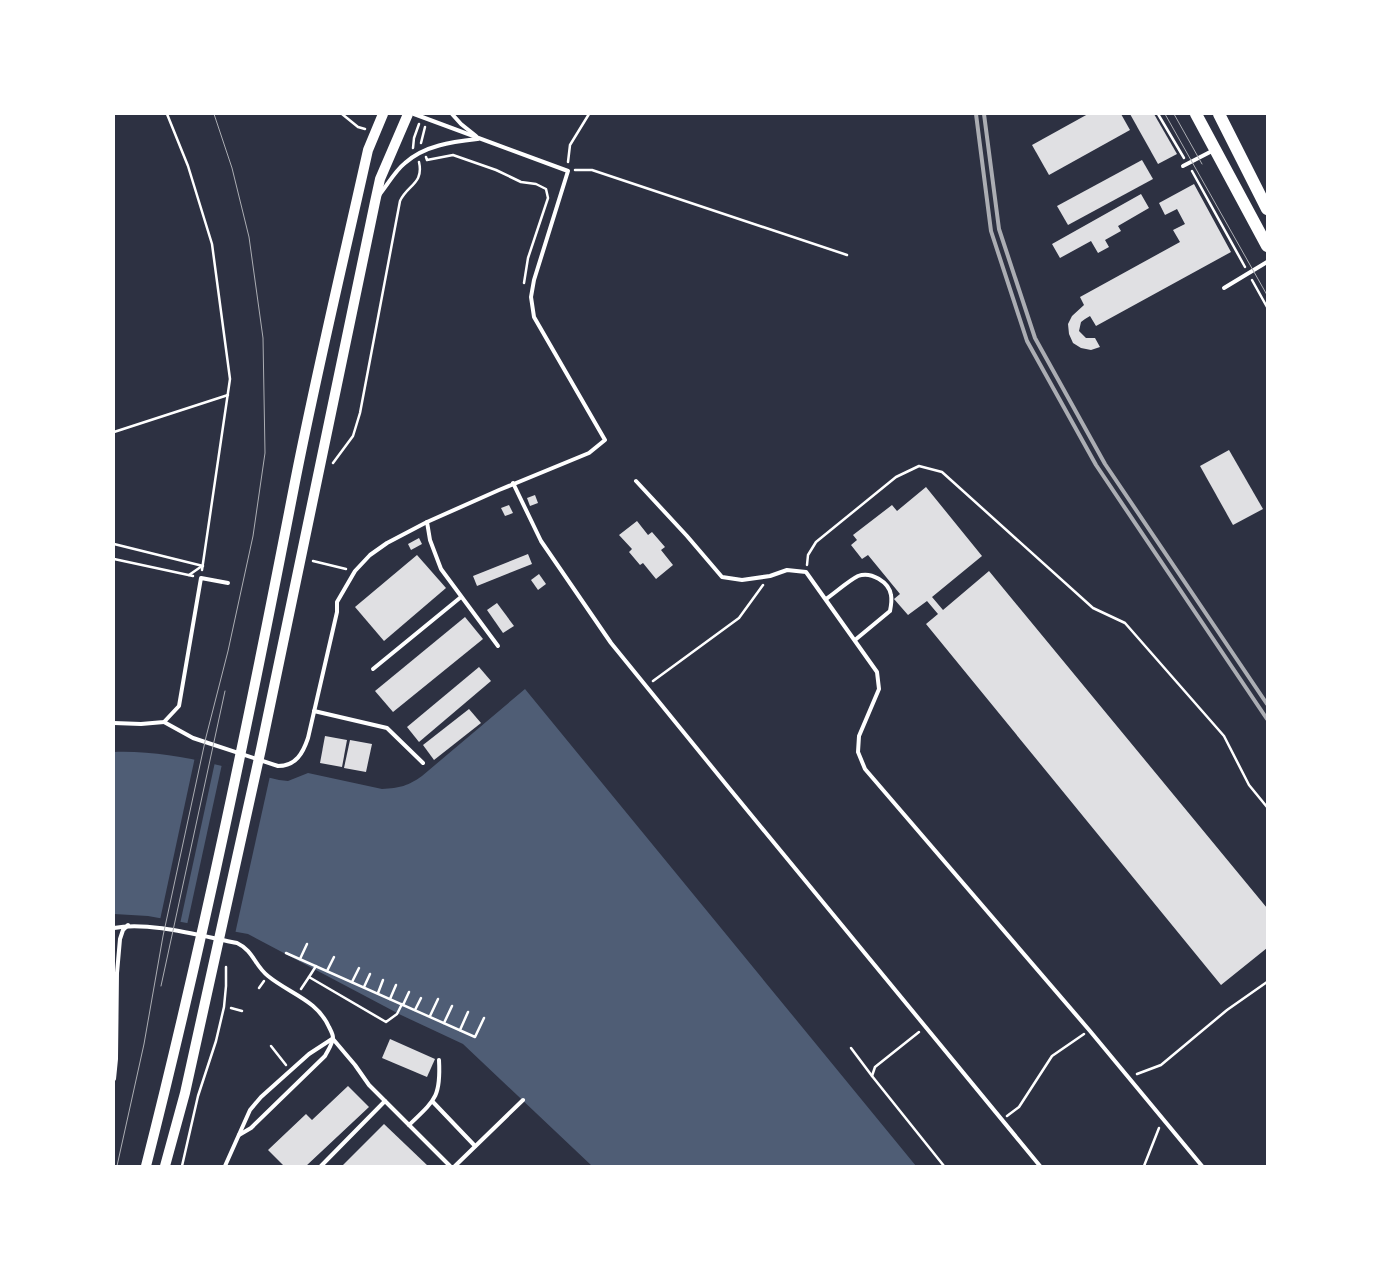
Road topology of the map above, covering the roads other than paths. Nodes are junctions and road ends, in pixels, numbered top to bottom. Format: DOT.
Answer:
graph roads {
  1 [pos="383,114"];
  2 [pos="408,114"];
  3 [pos="414,114"];
  4 [pos="452,114"];
  5 [pos="1196,114"];
  6 [pos="1219,114"];
  7 [pos="480,138"];
  8 [pos="1216,148"];
  9 [pos="1186,165"];
  10 [pos="374,202"];
  11 [pos="1267,209"];
  12 [pos="1267,246"];
  13 [pos="1267,262"];
  14 [pos="1224,288"];
  15 [pos="636,480"];
  16 [pos="513,483"];
  17 [pos="427,522"];
  18 [pos="228,583"];
  19 [pos="461,597"];
  20 [pos="826,599"];
  21 [pos="855,640"];
  22 [pos="498,646"];
  23 [pos="373,669"];
  24 [pos="314,711"];
  25 [pos="164,722"];
  26 [pos="114,723"];
  27 [pos="423,763"];
  28 [pos="128,925"];
  29 [pos="114,928"];
  30 [pos="333,1039"];
  31 [pos="439,1060"];
  32 [pos="114,1079"];
  33 [pos="523,1100"];
  34 [pos="385,1101"];
  35 [pos="433,1102"];
  36 [pos="409,1125"];
  37 [pos="239,1135"];
  38 [pos="475,1146"];
  39 [pos="146,1166"];
  40 [pos="166,1166"];
  41 [pos="225,1166"];
  42 [pos="321,1166"];
  43 [pos="450,1166"];
  44 [pos="455,1166"];
  45 [pos="1040,1166"];
  46 [pos="1202,1166"];
  1 -- 39 [label="main road"];
  2 -- 10 [label="main road"];
  3 -- 7 [label="lane"];
  4 -- 7 [label="lane"];
  5 -- 8 [label="main road"];
  6 -- 11 [label="main road"];
  7 -- 10 [label="lane"];
  7 -- 16 [label="lane"];
  8 -- 9 [label="lane"];
  8 -- 12 [label="main road"];
  10 -- 40 [label="main road"];
  13 -- 14 [label="lane"];
  15 -- 20 [label="lane"];
  16 -- 17 [label="lane"];
  16 -- 45 [label="lane"];
  17 -- 19 [label="lane"];
  17 -- 24 [label="lane"];
  18 -- 25 [label="lane"];
  19 -- 22 [label="lane"];
  19 -- 23 [label="lane"];
  20 -- 21 [label="lane"];
  20 -- 21 [label="lane"];
  21 -- 46 [label="lane"];
  24 -- 25 [label="lane"];
  24 -- 27 [label="lane"];
  25 -- 26 [label="lane"];
  28 -- 29 [label="lane"];
  28 -- 30 [label="lane"];
  28 -- 32 [label="lane"];
  30 -- 34 [label="lane"];
  30 -- 37 [label="lane"];
  30 -- 37 [label="lane"];
  31 -- 35 [label="lane"];
  33 -- 38 [label="lane"];
  34 -- 36 [label="lane"];
  34 -- 42 [label="lane"];
  35 -- 36 [label="lane"];
  35 -- 38 [label="lane"];
  36 -- 43 [label="lane"];
  37 -- 41 [label="lane"];
  38 -- 44 [label="lane"];
}
